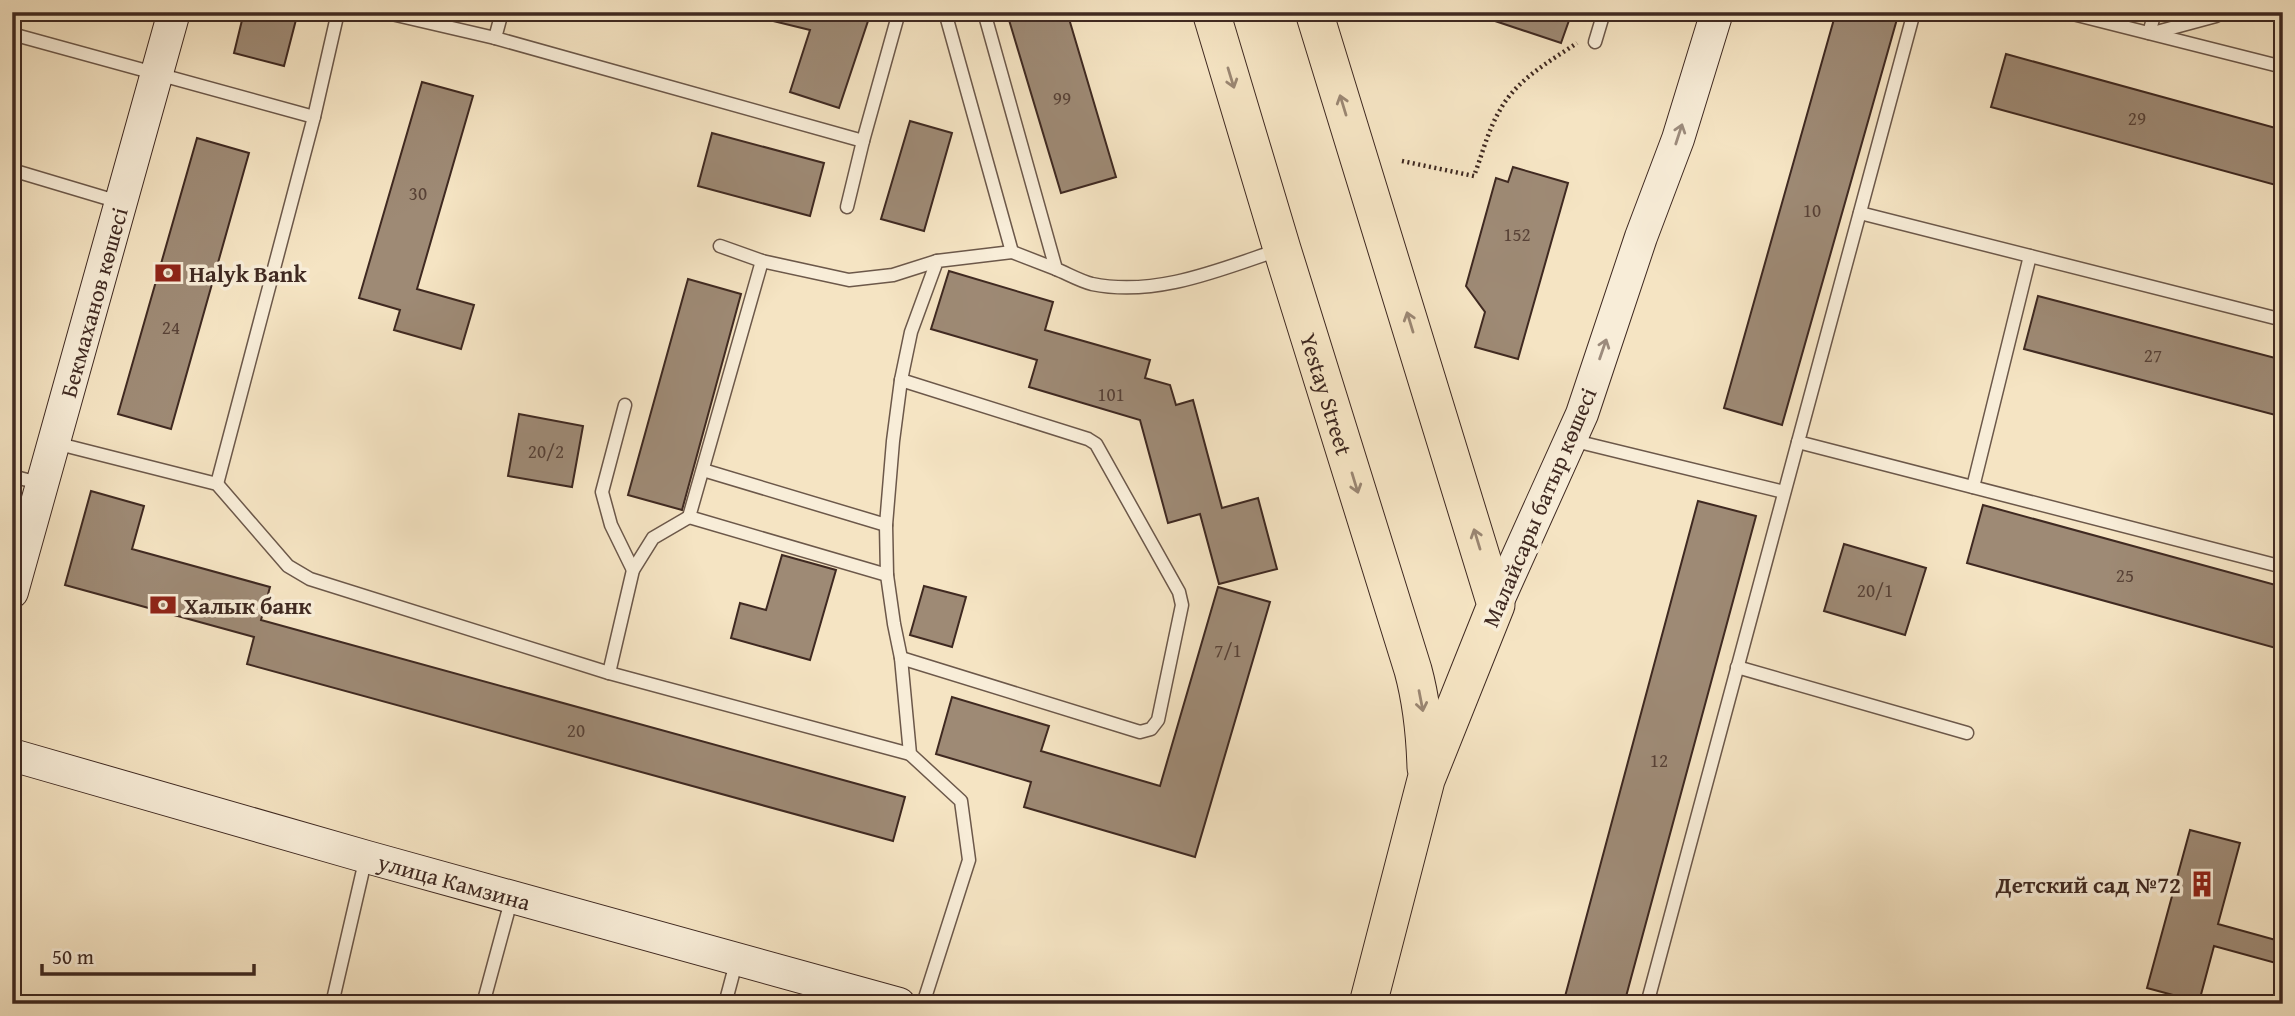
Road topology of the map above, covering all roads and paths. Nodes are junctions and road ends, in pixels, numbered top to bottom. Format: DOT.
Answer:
graph roads {
  1 [pos="174,12"];
  2 [pos="338,12"];
  3 [pos="383,12"];
  4 [pos="502,12"];
  5 [pos="899,12"];
  6 [pos="945,12"];
  7 [pos="984,12"];
  8 [pos="1211,12"];
  9 [pos="1314,12"];
  10 [pos="1604,12"];
  11 [pos="1717,12"];
  12 [pos="1914,12"];
  13 [pos="2065,12"];
  14 [pos="2155,12"];
  15 [pos="2222,12"];
  16 [pos="1600,27"];
  17 [pos="2149,33"];
  18 [pos="12,34"];
  19 [pos="495,38"];
  20 [pos="1595,42"];
  21 [pos="2283,67"];
  22 [pos="157,74"];
  23 [pos="314,117"];
  24 [pos="863,141"];
  25 [pos="1402,161"];
  26 [pos="12,170"];
  27 [pos="121,202"];
  28 [pos="847,207"];
  29 [pos="1860,213"];
  30 [pos="720,246"];
  31 [pos="1282,248"];
  32 [pos="1012,252"];
  33 [pos="2030,256"];
  34 [pos="762,261"];
  35 [pos="937,261"];
  36 [pos="1056,269"];
  37 [pos="2283,320"];
  38 [pos="901,380"];
  39 [pos="625,405"];
  40 [pos="1571,440"];
  41 [pos="54,442"];
  42 [pos="1798,442"];
  43 [pos="703,470"];
  44 [pos="12,476"];
  45 [pos="43,484"];
  46 [pos="217,484"];
  47 [pos="1973,487"];
  48 [pos="1784,492"];
  49 [pos="690,517"];
  50 [pos="886,525"];
  51 [pos="2283,568"];
  52 [pos="633,570"];
  53 [pos="887,575"];
  54 [pos="12,592"];
  55 [pos="1496,605"];
  56 [pos="901,658"];
  57 [pos="1737,667"];
  58 [pos="610,673"];
  59 [pos="1967,733"];
  60 [pos="910,754"];
  61 [pos="12,755"];
  62 [pos="1426,780"];
  63 [pos="367,857"];
  64 [pos="512,897"];
  65 [pos="737,959"];
  66 [pos="857,998"];
  67 [pos="1648,1001"];
  68 [pos="332,1004"];
  69 [pos="483,1004"];
  70 [pos="725,1004"];
  71 [pos="899,1004"];
  72 [pos="923,1004"];
  73 [pos="1368,1004"];
  74 [pos="1665,1004"];
  1 -- 22 [label="street, Бекмаханов көшесі"];
  2 -- 23 [label="lane"];
  3 -- 19 [label="lane"];
  4 -- 19 [label="lane"];
  5 -- 24 [label="lane"];
  6 -- 32 [label="lane"];
  7 -- 36 [label="lane"];
  8 -- 31 [label="main road, Yestay Street, one-way"];
  55 -- 9 [label="main road, one-way"];
  10 -- 16 [label="lane"];
  40 -- 11 [label="street, Малайсары батыр көшесі, one-way"];
  12 -- 29 [label="lane"];
  13 -- 17 [label="lane"];
  14 -- 17 [label="lane"];
  15 -- 17 [label="lane"];
  16 -- 20 [label="lane"];
  16 -- 25 [label="path"];
  17 -- 21 [label="lane"];
  18 -- 22 [label="lane"];
  19 -- 24 [label="lane"];
  22 -- 23 [label="lane"];
  22 -- 27 [label="street, Бекмаханов көшесі"];
  23 -- 46 [label="lane"];
  24 -- 28 [label="lane"];
  26 -- 27 [label="lane"];
  27 -- 41 [label="street, Бекмаханов көшесі"];
  29 -- 33 [label="lane"];
  29 -- 42 [label="lane"];
  30 -- 34 [label="lane"];
  31 -- 36 [label="lane"];
  31 -- 62 [label="main road, Yestay Street, one-way"];
  32 -- 35 [label="lane"];
  32 -- 36 [label="lane"];
  33 -- 37 [label="lane"];
  33 -- 47 [label="lane"];
  34 -- 35 [label="lane"];
  34 -- 43 [label="lane"];
  35 -- 38 [label="lane"];
  38 -- 50 [label="lane"];
  38 -- 56 [label="lane"];
  39 -- 52 [label="lane"];
  40 -- 48 [label="lane"];
  40 -- 55 [label="street, Малайсары батыр көшесі"];
  41 -- 45 [label="street, Бекмаханов көшесі"];
  41 -- 46 [label="lane"];
  42 -- 47 [label="lane"];
  42 -- 48 [label="lane"];
  43 -- 49 [label="lane"];
  43 -- 50 [label="lane"];
  44 -- 45 [label="lane"];
  45 -- 54 [label="street, Бекмаханов көшесі"];
  46 -- 58 [label="lane"];
  47 -- 51 [label="lane"];
  48 -- 57 [label="lane"];
  49 -- 52 [label="lane"];
  49 -- 53 [label="lane"];
  50 -- 53 [label="lane"];
  52 -- 58 [label="lane"];
  53 -- 56 [label="lane"];
  55 -- 62 [label="main road, Малайсары батыр көшесі"];
  56 -- 60 [label="lane"];
  57 -- 59 [label="lane"];
  57 -- 67 [label="lane"];
  58 -- 60 [label="lane"];
  60 -- 72 [label="lane"];
  61 -- 63 [label="street, улица Камзина"];
  62 -- 73 [label="main road, Малайсары батыр көшесі"];
  63 -- 64 [label="street, улица Камзина"];
  63 -- 68 [label="lane"];
  64 -- 65 [label="street, улица Камзина"];
  64 -- 69 [label="lane"];
  65 -- 66 [label="street, улица Камзина"];
  65 -- 70 [label="lane"];
  66 -- 71 [label="street, улица Камзина"];
  67 -- 74 [label="lane"];
}
